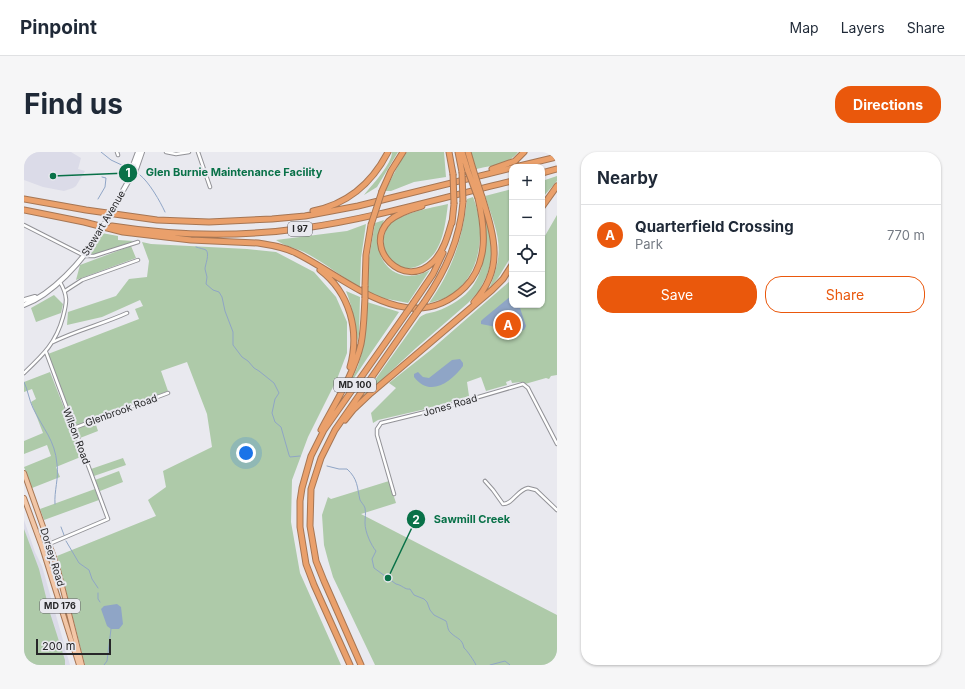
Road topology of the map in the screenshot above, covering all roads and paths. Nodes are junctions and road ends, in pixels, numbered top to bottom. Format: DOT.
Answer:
graph roads {
  1 [pos="138,152"];
  2 [pos="142,152"];
  3 [pos="166,152"];
  4 [pos="189,152"];
  5 [pos="198,152"];
  6 [pos="388,152"];
  7 [pos="403,152"];
  8 [pos="449,152"];
  9 [pos="458,152"];
  10 [pos="462,152"];
  11 [pos="468,152"];
  12 [pos="524,152"];
  13 [pos="557,156"];
  14 [pos="525,164"];
  15 [pos="509,168"];
  16 [pos="557,169"];
  17 [pos="471,170"];
  18 [pos="545,172"];
  19 [pos="129,180"];
  20 [pos="509,181"];
  21 [pos="502,183"];
  22 [pos="557,186"];
  23 [pos="210,187"];
  24 [pos="430,188"];
  25 [pos="24,196"];
  26 [pos="480,197"];
  27 [pos="24,199"];
  28 [pos="545,203"];
  29 [pos="55,205"];
  30 [pos="24,211"];
  31 [pos="272,219"];
  32 [pos="452,221"];
  33 [pos="84,222"];
  34 [pos="24,225"];
  35 [pos="138,242"];
  36 [pos="295,252"];
  37 [pos="85,256"];
  38 [pos="138,260"];
  39 [pos="509,270"];
  40 [pos="60,282"];
  41 [pos="65,291"];
  42 [pos="39,296"];
  43 [pos="24,300"];
  44 [pos="24,305"];
  45 [pos="128,313"];
  46 [pos="446,329"];
  47 [pos="53,342"];
  48 [pos="46,352"];
  49 [pos="24,373"];
  50 [pos="340,392"];
  51 [pos="168,393"];
  52 [pos="74,428"];
  53 [pos="330,441"];
  54 [pos="557,444"];
  55 [pos="24,473"];
  56 [pos="304,476"];
  57 [pos="485,481"];
  58 [pos="394,494"];
  59 [pos="24,498"];
  60 [pos="557,510"];
  61 [pos="50,544"];
  62 [pos="42,547"];
  63 [pos="54,586"];
  64 [pos="66,602"];
  65 [pos="79,665"];
  66 [pos="82,665"];
  67 [pos="350,665"];
  68 [pos="361,665"];
  1 -- 19 [label="street, Stewart Avenue"];
  2 -- 19 [label="street, Stewart Avenue"];
  3 -- 4 [label="street"];
  5 -- 23 [label="street"];
  6 -- 31 [label="highway"];
  7 -- 50 [label="highway, bridge"];
  8 -- 32 [label="highway, MD 100, bridge"];
  9 -- 53 [label="highway, MD 100, bridge"];
  10 -- 17 [label="highway"];
  11 -- 17 [label="highway"];
  12 -- 24 [label="highway"];
  13 -- 14 [label="highway, I 97"];
  15 -- 24 [label="highway, I 97"];
  16 -- 18 [label="highway"];
  17 -- 26 [label="highway, bridge"];
  19 -- 37 [label="street, Stewart Avenue, bridge"];
  20 -- 21 [label="highway, I 97"];
  21 -- 32 [label="highway"];
  21 -- 33 [label="highway, I 97"];
  22 -- 28 [label="highway"];
  24 -- 31 [label="highway, I 97"];
  25 -- 29 [label="highway"];
  26 -- 36 [label="highway"];
  26 -- 46 [label="highway"];
  27 -- 29 [label="highway, I 97"];
  29 -- 31 [label="highway, I 97"];
  30 -- 33 [label="highway, I 97"];
  32 -- 56 [label="highway, MD 100, bridge"];
  33 -- 36 [label="highway"];
  34 -- 37 [label="street"];
  35 -- 37 [label="street"];
  36 -- 50 [label="highway"];
  37 -- 40 [label="street, Stewart Avenue"];
  38 -- 41 [label="street"];
  39 -- 46 [label="highway"];
  40 -- 41 [label="street"];
  40 -- 42 [label="street, Stewart Avenue"];
  41 -- 47 [label="street"];
  42 -- 43 [label="street, Stewart Avenue"];
  42 -- 44 [label="street, Stewart Avenue"];
  45 -- 47 [label="street"];
  46 -- 53 [label="highway"];
  47 -- 48 [label="street"];
  48 -- 49 [label="street"];
  48 -- 52 [label="street, Wilson Road"];
  50 -- 56 [label="highway"];
  51 -- 52 [label="street, Glenbrook Road"];
  52 -- 61 [label="street, Wilson Road"];
  53 -- 68 [label="highway, MD 100"];
  54 -- 58 [label="street, Jones Road"];
  55 -- 61 [label="main road, Dorsey Road / MD 176"];
  56 -- 67 [label="highway, MD 100"];
  57 -- 60 [label="street"];
  59 -- 62 [label="main road, Dorsey Road / MD 176"];
  61 -- 62 [label="street"];
  61 -- 64 [label="main road, Dorsey Road / MD 176"];
  62 -- 63 [label="main road, Dorsey Road / MD 176"];
  63 -- 64 [label="main road"];
  63 -- 65 [label="main road, Dorsey Road / MD 176"];
  64 -- 66 [label="main road, Dorsey Road / MD 176"];
}
